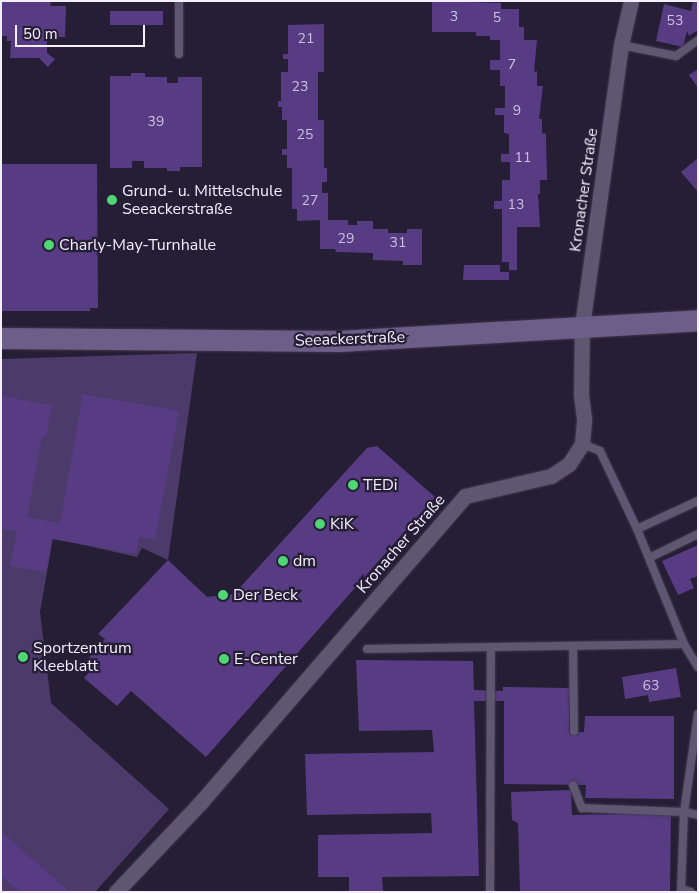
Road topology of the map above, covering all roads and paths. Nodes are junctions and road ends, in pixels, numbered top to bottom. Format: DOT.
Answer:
graph roads {
  1 [pos="179,1"];
  2 [pos="631,1"];
  3 [pos="698,40"];
  4 [pos="621,45"];
  5 [pos="179,54"];
  6 [pos="698,320"];
  7 [pos="582,326"];
  8 [pos="1,338"];
  9 [pos="582,444"];
  10 [pos="698,501"];
  11 [pos="637,529"];
  12 [pos="698,534"];
  13 [pos="649,558"];
  14 [pos="684,644"];
  15 [pos="573,646"];
  16 [pos="492,647"];
  17 [pos="367,649"];
  18 [pos="698,667"];
  19 [pos="698,714"];
  20 [pos="574,731"];
  21 [pos="573,785"];
  22 [pos="684,812"];
  23 [pos="698,815"];
  24 [pos="681,890"];
  25 [pos="116,892"];
  26 [pos="490,892"];
  27 [pos="691,892"];
  1 -- 5 [label="lane"];
  2 -- 4 [label="street, Kronacher Straße"];
  3 -- 4 [label="lane"];
  4 -- 7 [label="street, Kronacher Straße"];
  6 -- 7 [label="main road, Seeackerstraße"];
  7 -- 8 [label="main road, Seeackerstraße"];
  7 -- 9 [label="street, Kronacher Straße"];
  9 -- 11 [label="lane"];
  9 -- 25 [label="street, Kronacher Straße"];
  10 -- 11 [label="lane"];
  11 -- 13 [label="lane"];
  12 -- 13 [label="lane"];
  13 -- 14 [label="lane"];
  14 -- 15 [label="lane"];
  14 -- 18 [label="lane"];
  15 -- 16 [label="lane"];
  15 -- 20 [label="lane"];
  16 -- 17 [label="lane"];
  16 -- 26 [label="lane"];
  19 -- 22 [label="lane"];
  21 -- 22 [label="lane"];
  22 -- 23 [label="lane"];
  22 -- 24 [label="lane"];
  24 -- 27 [label="lane"];
}
